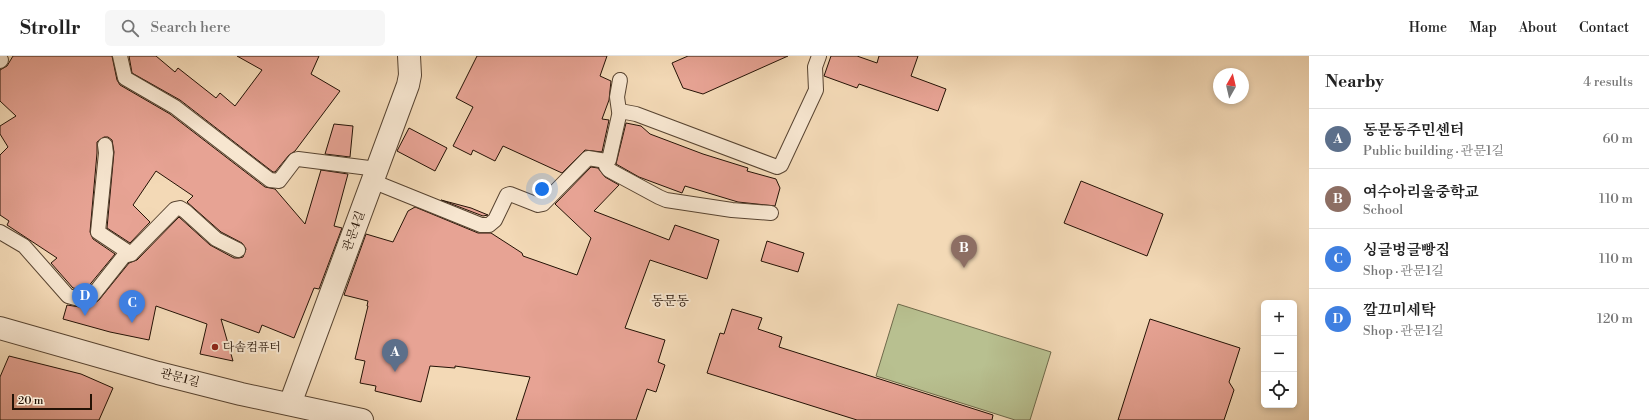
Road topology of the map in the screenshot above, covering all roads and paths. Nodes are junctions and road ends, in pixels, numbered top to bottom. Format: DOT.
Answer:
graph roads {
  1 [pos="120,56"];
  2 [pos="409,56"];
  3 [pos="819,56"];
  4 [pos="620,80"];
  5 [pos="619,112"];
  6 [pos="105,145"];
  7 [pos="605,161"];
  8 [pos="374,175"];
  9 [pos="771,213"];
  10 [pos="0,232"];
  11 [pos="238,250"];
  12 [pos="131,254"];
  13 [pos="0,328"];
  14 [pos="279,409"];
  15 [pos="362,420"];
  1 -- 8 [label="lane"];
  2 -- 8 [label="street, 관문4길"];
  3 -- 5 [label="lane"];
  4 -- 5 [label="lane"];
  5 -- 7 [label="lane"];
  6 -- 12 [label="lane"];
  7 -- 8 [label="lane"];
  7 -- 9 [label="lane"];
  8 -- 14 [label="street, 관문4길"];
  10 -- 12 [label="lane"];
  11 -- 12 [label="lane"];
  13 -- 14 [label="street, 관문1길"];
  14 -- 15 [label="street, 관문1길"];
}
